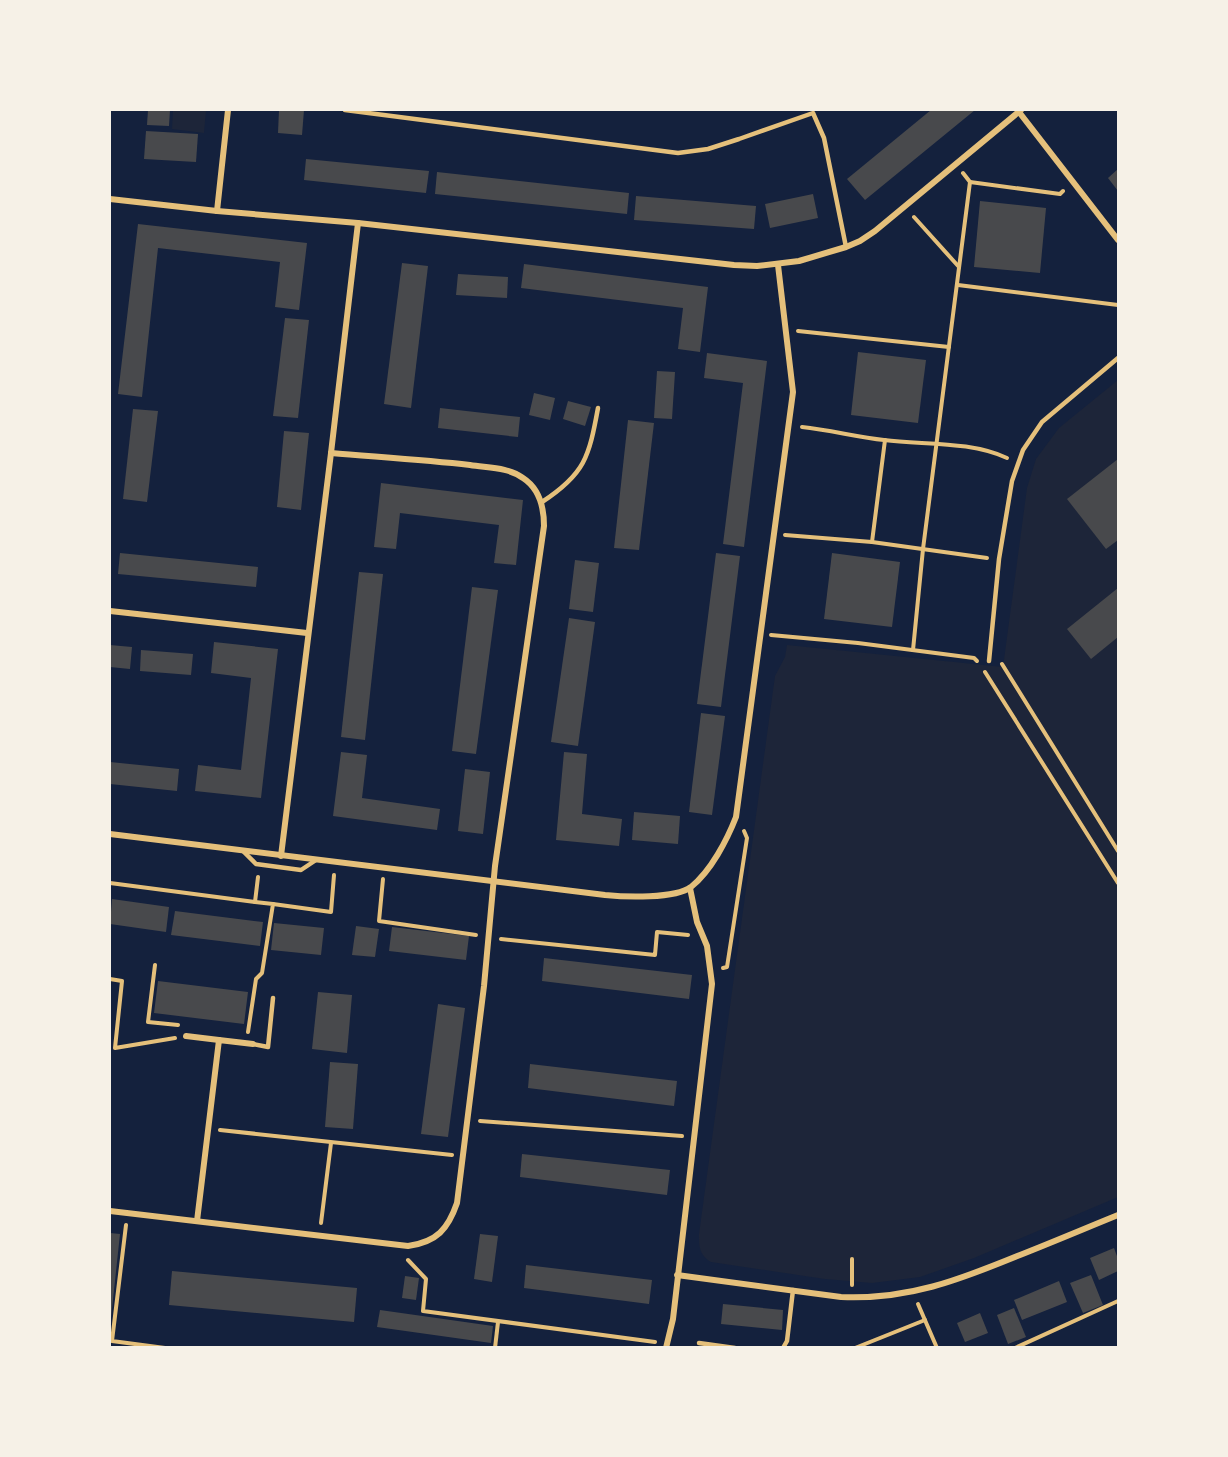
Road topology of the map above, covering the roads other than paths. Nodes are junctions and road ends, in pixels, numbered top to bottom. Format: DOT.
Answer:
graph roads {
  1 [pos="228,110"];
  2 [pos="345,110"];
  3 [pos="1020,111"];
  4 [pos="110,199"];
  5 [pos="218,211"];
  6 [pos="358,223"];
  7 [pos="1117,236"];
  8 [pos="846,248"];
  9 [pos="778,265"];
  10 [pos="1119,358"];
  11 [pos="598,408"];
  12 [pos="332,453"];
  13 [pos="542,502"];
  14 [pos="110,611"];
  15 [pos="307,633"];
  16 [pos="989,661"];
  17 [pos="110,834"];
  18 [pos="243,851"];
  19 [pos="281,856"];
  20 [pos="316,860"];
  21 [pos="495,880"];
  22 [pos="690,888"];
  23 [pos="273,998"];
  24 [pos="186,1035"];
  25 [pos="219,1040"];
  26 [pos="253,1044"];
  27 [pos="110,1210"];
  28 [pos="1119,1215"];
  29 [pos="197,1221"];
  30 [pos="677,1275"];
  31 [pos="793,1290"];
  32 [pos="699,1343"];
  33 [pos="667,1345"];
  34 [pos="735,1347"];
  35 [pos="783,1347"];
  1 -- 5 [label="street"];
  2 -- 8 [label="lane"];
  3 -- 7 [label="street"];
  3 -- 8 [label="street"];
  4 -- 5 [label="street"];
  5 -- 6 [label="street"];
  6 -- 9 [label="street"];
  6 -- 12 [label="street"];
  8 -- 9 [label="street"];
  9 -- 22 [label="street"];
  10 -- 16 [label="lane"];
  11 -- 13 [label="lane"];
  12 -- 13 [label="street"];
  12 -- 15 [label="street"];
  13 -- 21 [label="street"];
  14 -- 15 [label="street"];
  15 -- 19 [label="street"];
  17 -- 18 [label="street"];
  18 -- 19 [label="street"];
  18 -- 20 [label="lane"];
  19 -- 20 [label="street"];
  20 -- 21 [label="street"];
  21 -- 22 [label="street"];
  21 -- 29 [label="street"];
  22 -- 30 [label="street"];
  23 -- 26 [label="lane"];
  24 -- 25 [label="street"];
  25 -- 26 [label="street"];
  25 -- 29 [label="street"];
  27 -- 29 [label="street"];
  28 -- 31 [label="street"];
  30 -- 31 [label="street"];
  30 -- 33 [label="street"];
  31 -- 35 [label="lane"];
  32 -- 34 [label="lane"];
}
